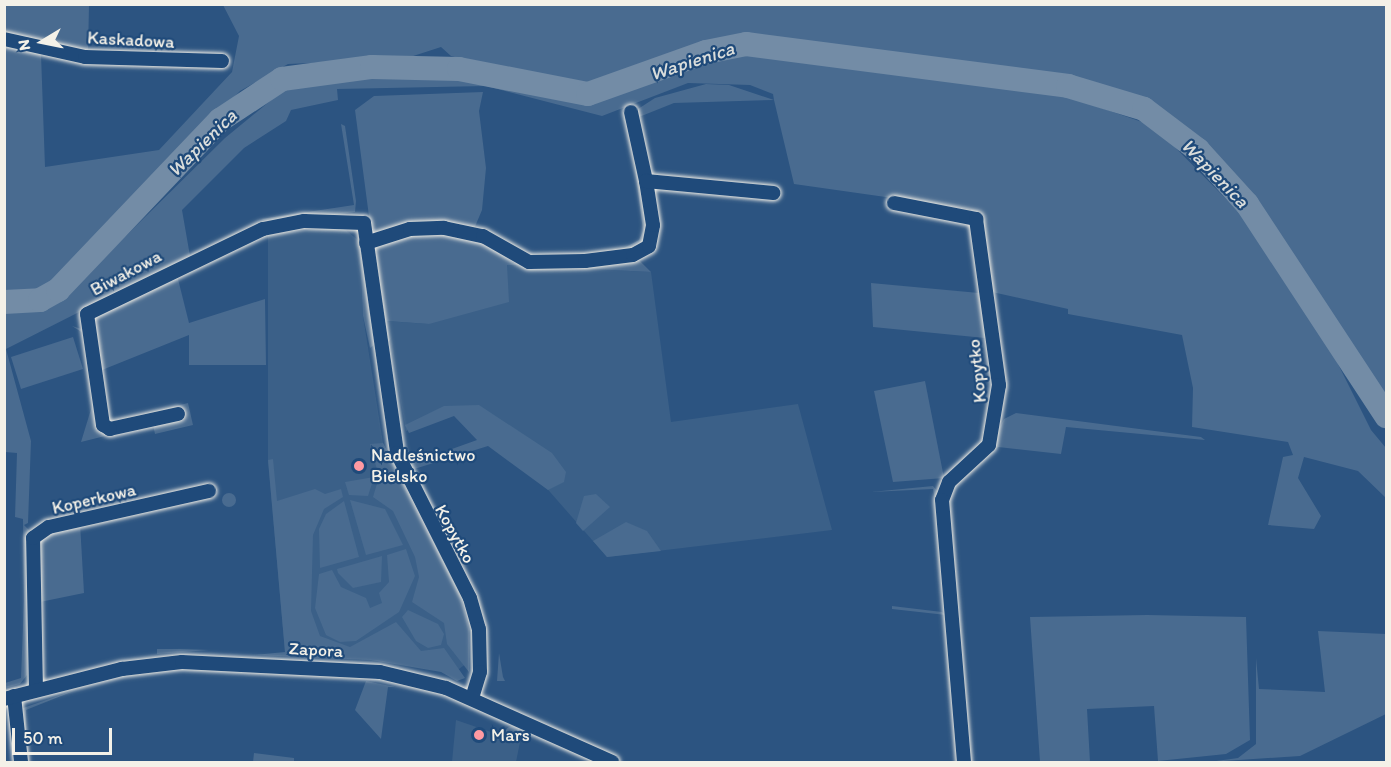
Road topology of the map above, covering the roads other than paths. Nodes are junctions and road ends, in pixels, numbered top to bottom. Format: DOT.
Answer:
graph roads {
  1 [pos="4,39"];
  2 [pos="222,61"];
  3 [pos="631,112"];
  4 [pos="646,181"];
  5 [pos="773,193"];
  6 [pos="894,203"];
  7 [pos="364,223"];
  8 [pos="366,243"];
  9 [pos="178,414"];
  10 [pos="209,491"];
  11 [pos="36,690"];
  12 [pos="9,698"];
  13 [pos="472,699"];
  14 [pos="21,762"];
  15 [pos="612,762"];
  16 [pos="964,762"];
  1 -- 2 [label="street, Kaskadowa"];
  3 -- 4 [label="street"];
  4 -- 5 [label="street"];
  4 -- 8 [label="street"];
  6 -- 16 [label="street, Kopytko"];
  7 -- 8 [label="street, Kopytko"];
  7 -- 9 [label="street, Biwakowa"];
  8 -- 13 [label="street, Kopytko"];
  10 -- 11 [label="street, Koperkowa"];
  11 -- 12 [label="street, Zapora"];
  11 -- 13 [label="street, Zapora"];
  12 -- 14 [label="street"];
  13 -- 15 [label="street, Zapora"];
}
